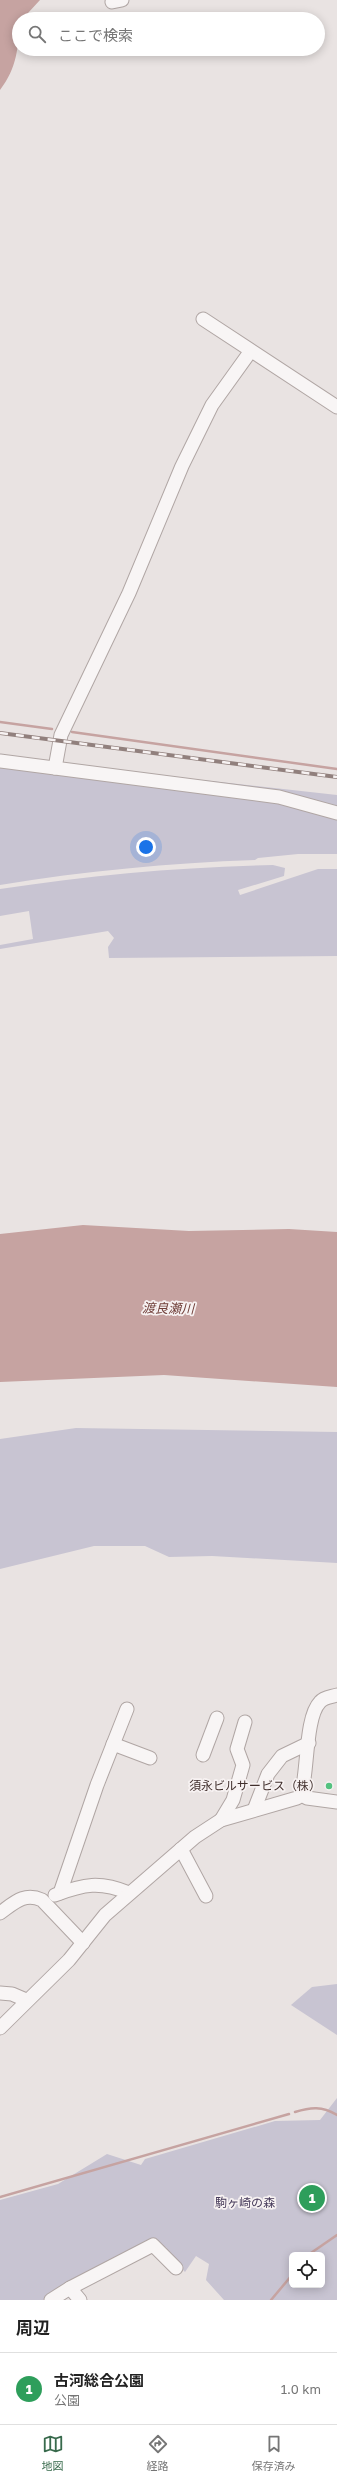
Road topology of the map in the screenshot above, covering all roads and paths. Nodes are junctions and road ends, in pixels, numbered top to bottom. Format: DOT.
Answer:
graph roads {
  1 [pos="203,319"];
  2 [pos="250,352"];
  3 [pos="337,407"];
  4 [pos="0,761"];
  5 [pos="55,768"];
  6 [pos="337,813"];
  7 [pos="337,1695"];
  8 [pos="126,1709"];
  9 [pos="217,1718"];
  10 [pos="245,1722"];
  11 [pos="309,1743"];
  12 [pos="113,1744"];
  13 [pos="202,1755"];
  14 [pos="150,1758"];
  15 [pos="301,1795"];
  16 [pos="337,1802"];
  17 [pos="254,1810"];
  18 [pos="221,1820"];
  19 [pos="181,1849"];
  20 [pos="60,1893"];
  21 [pos="129,1893"];
  22 [pos="206,1896"];
  23 [pos="42,1900"];
  24 [pos="0,1913"];
  25 [pos="83,1943"];
  26 [pos="0,1993"];
  27 [pos="26,2000"];
  28 [pos="0,2028"];
  29 [pos="176,2268"];
  30 [pos="70,2288"];
  31 [pos="51,2300"];
  32 [pos="80,2300"];
  1 -- 2 [label="street"];
  2 -- 3 [label="street"];
  2 -- 5 [label="street"];
  4 -- 5 [label="street"];
  5 -- 6 [label="street"];
  7 -- 11 [label="street"];
  8 -- 12 [label="street"];
  9 -- 13 [label="street"];
  10 -- 18 [label="street"];
  11 -- 15 [label="street"];
  11 -- 17 [label="street"];
  12 -- 14 [label="street"];
  12 -- 20 [label="street"];
  15 -- 16 [label="street"];
  15 -- 17 [label="street"];
  17 -- 18 [label="street"];
  18 -- 19 [label="street"];
  19 -- 21 [label="street"];
  19 -- 22 [label="street"];
  20 -- 21 [label="street"];
  20 -- 23 [label="street"];
  21 -- 25 [label="street"];
  23 -- 24 [label="street"];
  23 -- 25 [label="street"];
  25 -- 27 [label="street"];
  26 -- 27 [label="street"];
  27 -- 28 [label="street"];
  29 -- 30 [label="street"];
  30 -- 31 [label="street"];
  30 -- 32 [label="street"];
}
